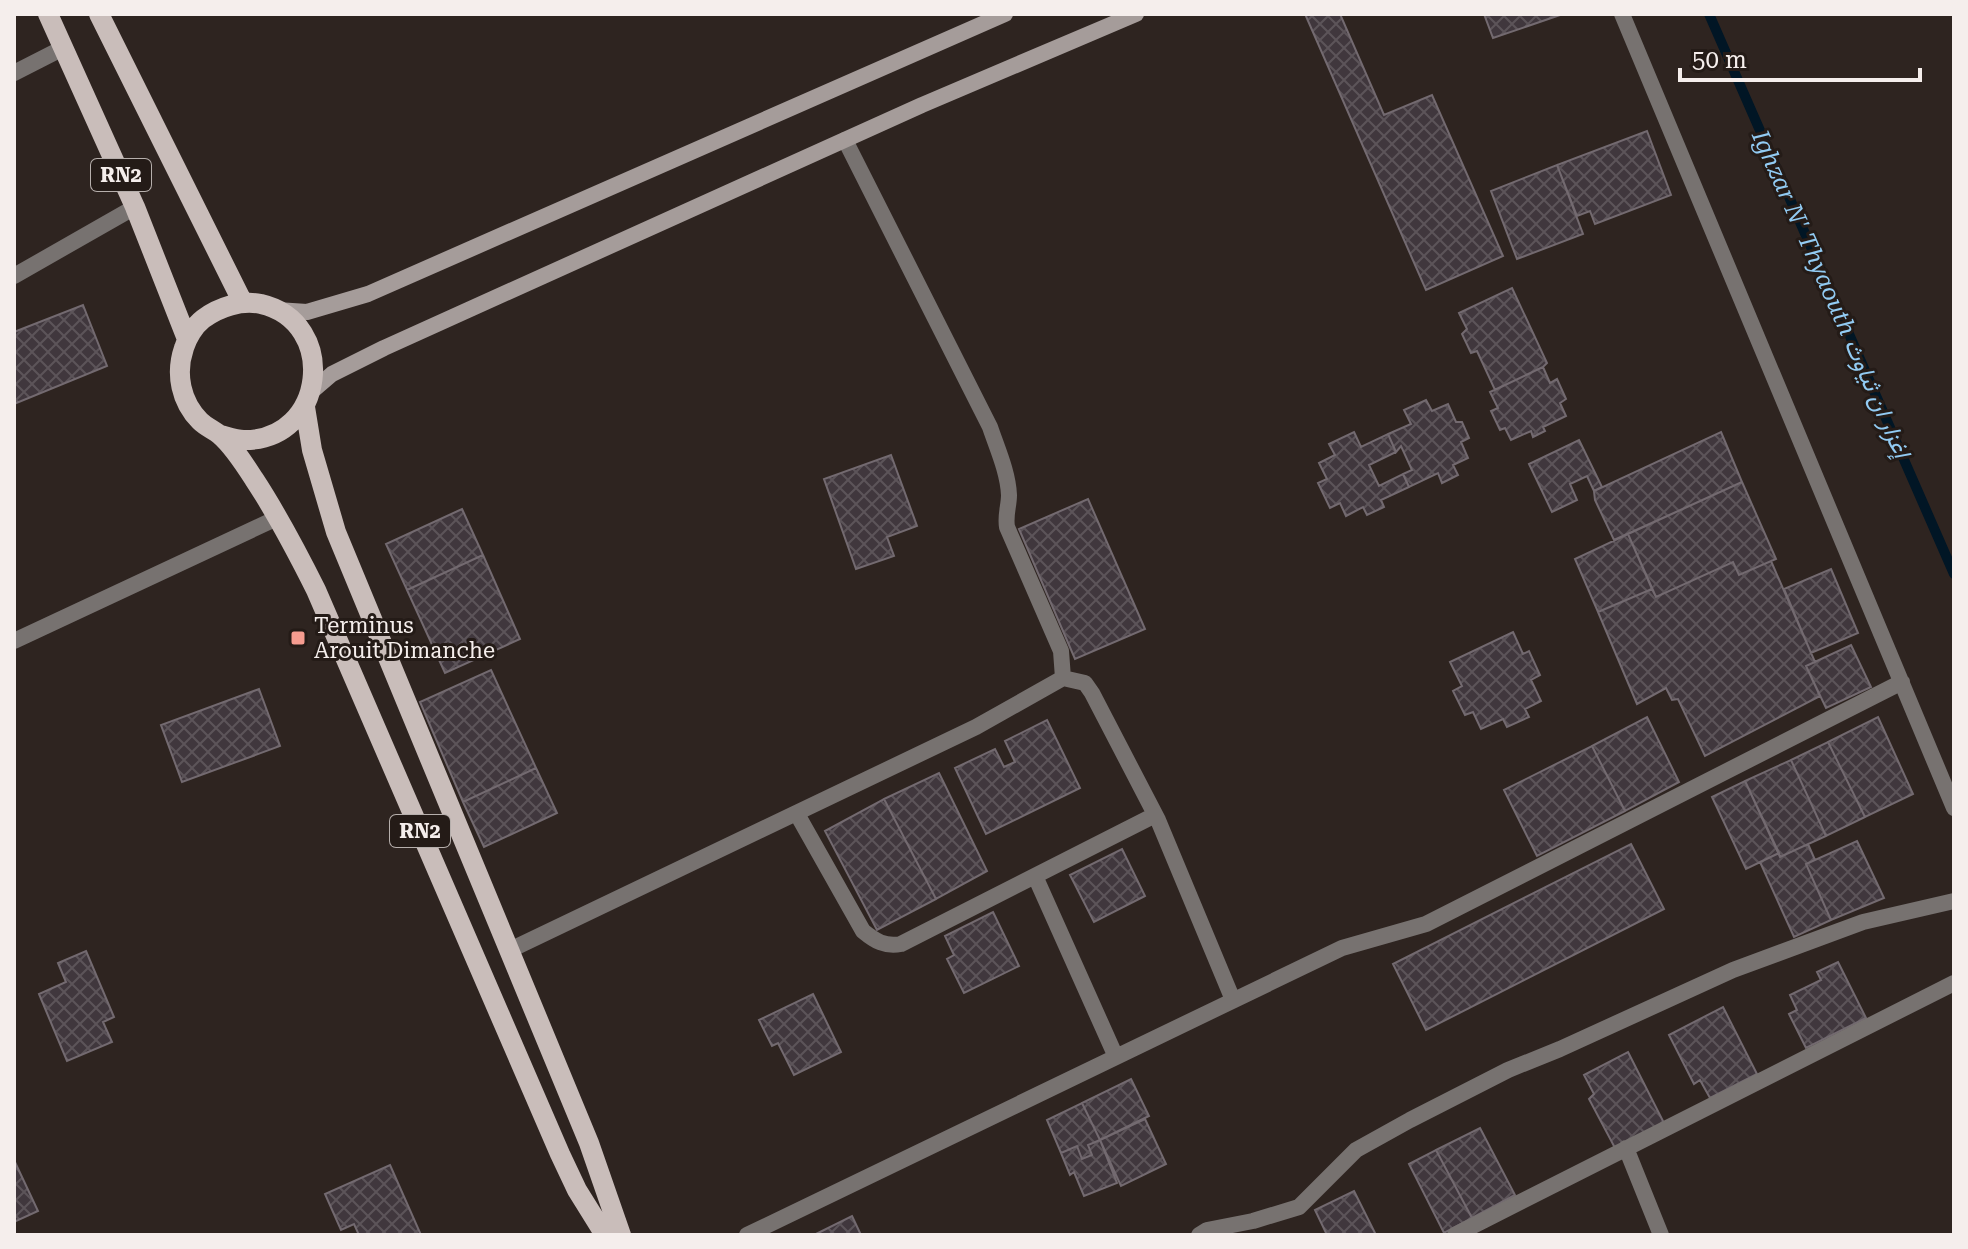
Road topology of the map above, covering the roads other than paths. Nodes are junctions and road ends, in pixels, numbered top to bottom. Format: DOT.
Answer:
graph roads {
  1 [pos="48,14"];
  2 [pos="99,14"];
  3 [pos="1005,14"];
  4 [pos="1136,14"];
  5 [pos="1622,14"];
  6 [pos="63,48"];
  7 [pos="14,73"];
  8 [pos="845,140"];
  9 [pos="135,207"];
  10 [pos="14,276"];
  11 [pos="243,303"];
  12 [pos="277,310"];
  13 [pos="187,339"];
  14 [pos="308,399"];
  15 [pos="220,435"];
  16 [pos="277,518"];
  17 [pos="14,641"];
  18 [pos="1063,678"];
  19 [pos="1902,682"];
  20 [pos="1954,808"];
  21 [pos="797,814"];
  22 [pos="1155,815"];
  23 [pos="1035,876"];
  24 [pos="1954,901"];
  25 [pos="510,950"];
  26 [pos="1954,983"];
  27 [pos="1233,1000"];
  28 [pos="1116,1057"];
  29 [pos="1626,1148"];
  30 [pos="1654,1217"];
  31 [pos="605,1235"];
  32 [pos="621,1235"];
  33 [pos="747,1235"];
  34 [pos="1199,1235"];
  35 [pos="1455,1235"];
  36 [pos="1649,1235"];
  37 [pos="1661,1235"];
  1 -- 6 [label="main road, RN2"];
  2 -- 11 [label="main road, RN2"];
  3 -- 12 [label="street"];
  4 -- 8 [label="street"];
  5 -- 19 [label="street"];
  6 -- 7 [label="street"];
  6 -- 9 [label="main road, RN2"];
  8 -- 14 [label="street"];
  8 -- 18 [label="street"];
  9 -- 10 [label="street"];
  9 -- 13 [label="main road, RN2"];
  11 -- 12 [label="main road"];
  11 -- 13 [label="main road"];
  12 -- 14 [label="main road, RN2"];
  13 -- 15 [label="main road, RN2"];
  14 -- 15 [label="main road"];
  14 -- 25 [label="main road, RN2"];
  15 -- 16 [label="main road, RN2"];
  16 -- 17 [label="street"];
  16 -- 31 [label="main road, RN2"];
  18 -- 21 [label="street"];
  18 -- 22 [label="street"];
  19 -- 20 [label="street"];
  19 -- 27 [label="street"];
  21 -- 23 [label="street"];
  21 -- 25 [label="street"];
  22 -- 23 [label="street"];
  22 -- 27 [label="street"];
  23 -- 28 [label="street"];
  24 -- 34 [label="street"];
  25 -- 32 [label="main road, RN2"];
  26 -- 29 [label="street"];
  27 -- 28 [label="street"];
  28 -- 33 [label="street"];
  29 -- 30 [label="street"];
  29 -- 35 [label="street"];
  30 -- 36 [label="street"];
  30 -- 37 [label="street"];
}
